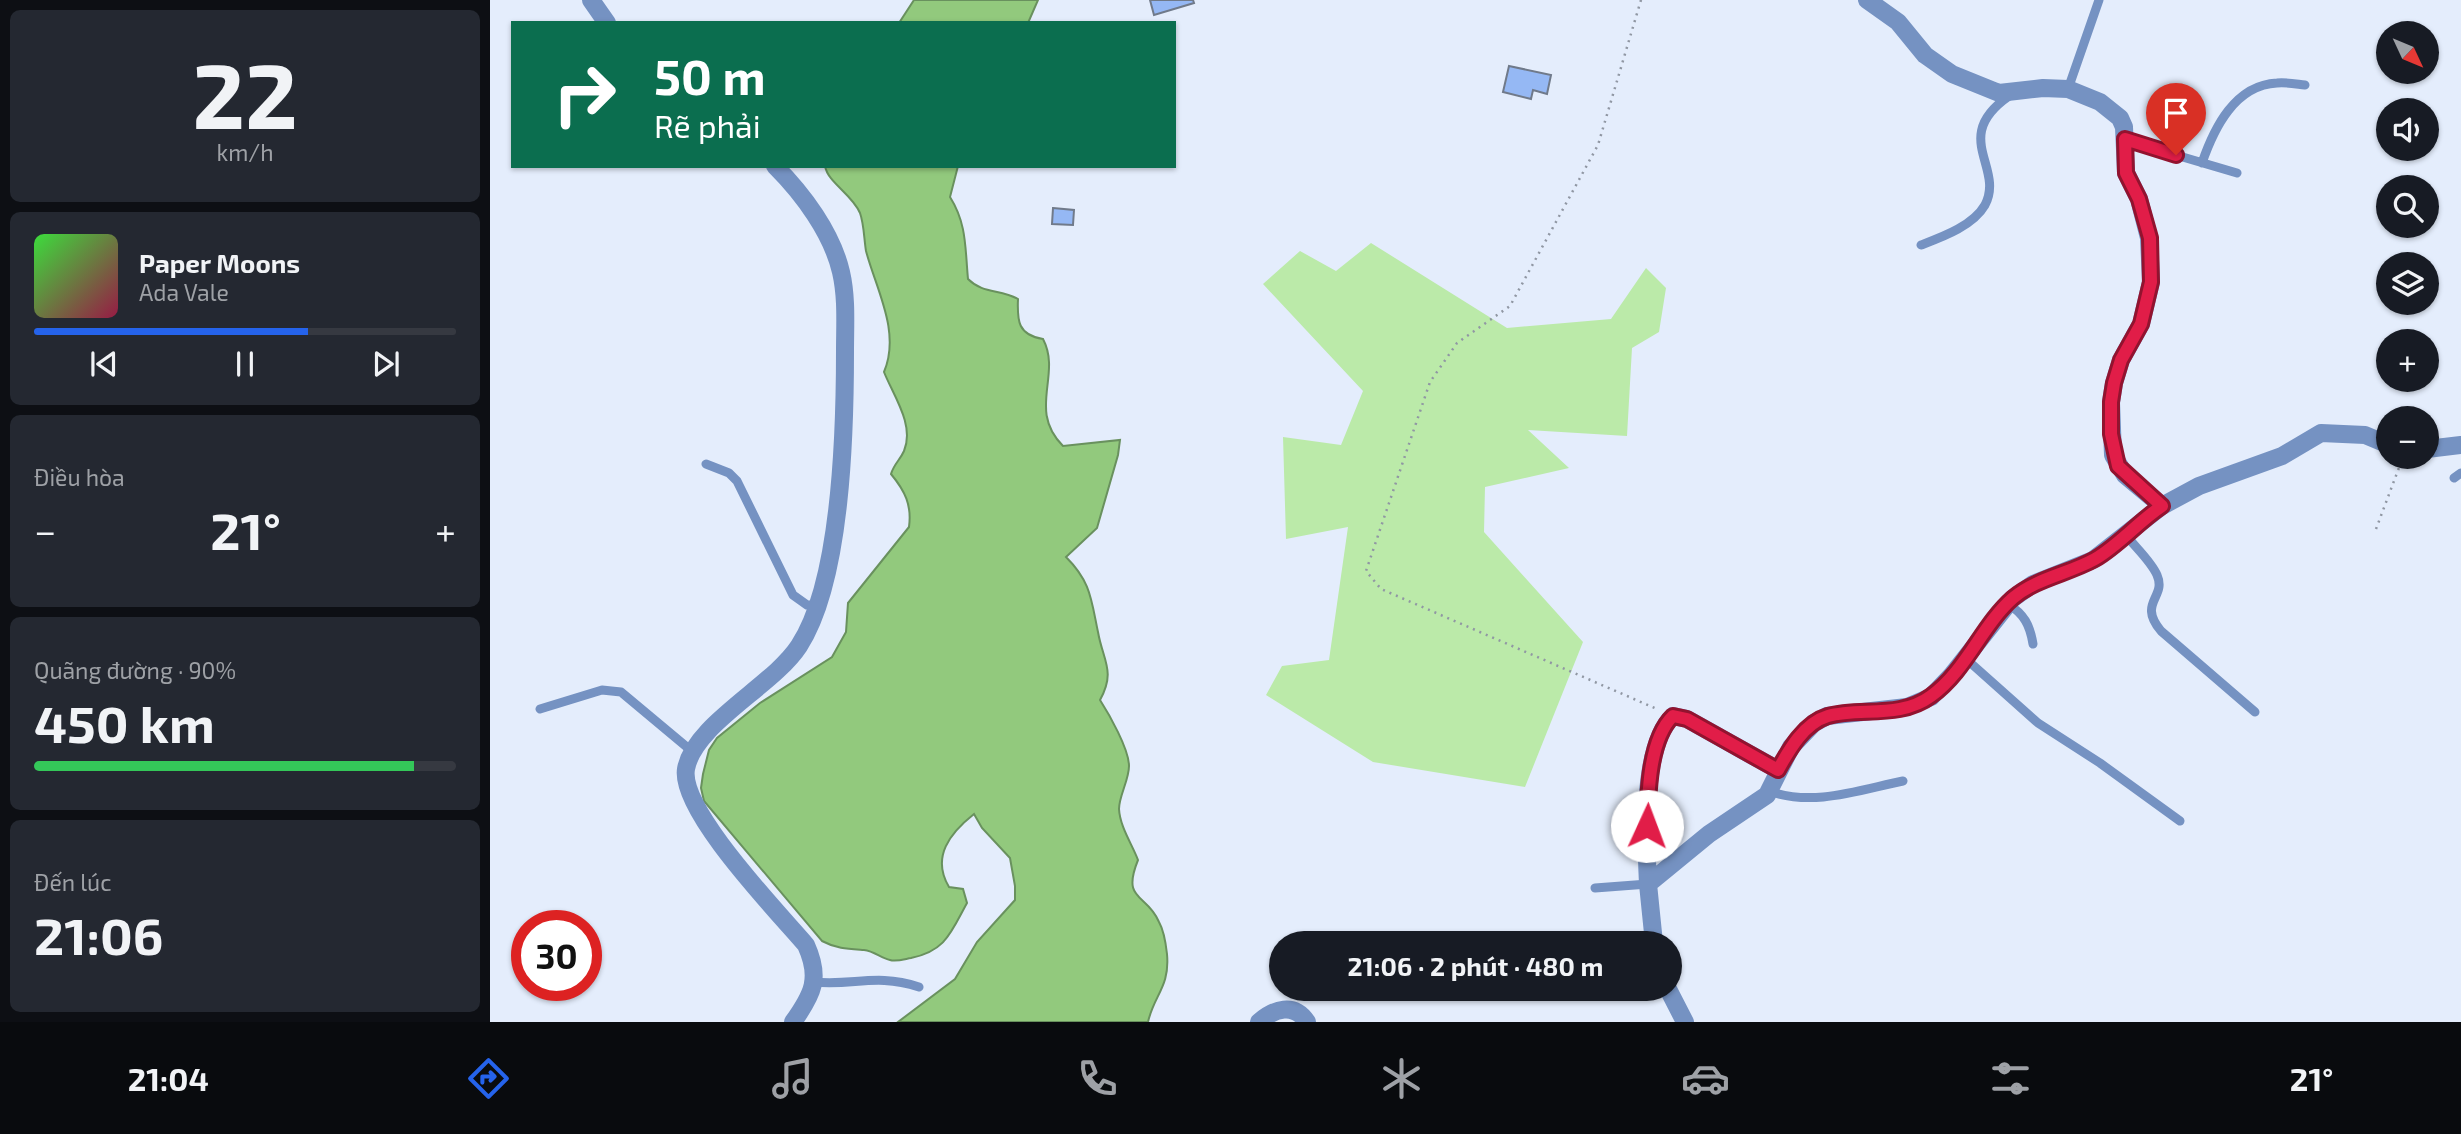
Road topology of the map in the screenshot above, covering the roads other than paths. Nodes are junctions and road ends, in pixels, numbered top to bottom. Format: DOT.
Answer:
graph roads {
  1 [pos="591,0"];
  2 [pos="1867,0"];
  3 [pos="2099,0"];
  4 [pos="606,21"];
  5 [pos="2305,85"];
  6 [pos="2068,89"];
  7 [pos="2013,93"];
  8 [pos="2125,139"];
  9 [pos="2202,163"];
  10 [pos="777,168"];
  11 [pos="2237,173"];
  12 [pos="1921,245"];
  13 [pos="2376,440"];
  14 [pos="2461,445"];
  15 [pos="2439,448"];
  16 [pos="706,464"];
  17 [pos="2162,506"];
  18 [pos="2126,535"];
  19 [pos="2008,604"];
  20 [pos="818,605"];
  21 [pos="2033,644"];
  22 [pos="1965,658"];
  23 [pos="540,709"];
  24 [pos="2255,712"];
  25 [pos="694,752"];
  26 [pos="1778,770"];
  27 [pos="1903,780"];
  28 [pos="1769,791"];
  29 [pos="2180,821"];
  30 [pos="1648,884"];
  31 [pos="1595,888"];
  32 [pos="1653,931"];
  33 [pos="814,982"];
  34 [pos="919,987"];
  35 [pos="1674,1001"];
  36 [pos="793,1022"];
  37 [pos="1259,1022"];
  38 [pos="1307,1022"];
  39 [pos="1685,1022"];
  1 -- 4 [label="street"];
  2 -- 7 [label="street"];
  3 -- 6 [label="lane"];
  5 -- 9 [label="lane"];
  6 -- 7 [label="street"];
  6 -- 8 [label="street"];
  7 -- 12 [label="lane"];
  8 -- 9 [label="lane"];
  8 -- 17 [label="street"];
  9 -- 11 [label="lane"];
  10 -- 20 [label="street"];
  13 -- 17 [label="street"];
  14 -- 15 [label="street"];
  16 -- 20 [label="lane"];
  17 -- 18 [label="street"];
  18 -- 19 [label="street"];
  18 -- 24 [label="lane"];
  19 -- 21 [label="lane"];
  19 -- 22 [label="street"];
  20 -- 25 [label="street"];
  22 -- 26 [label="street"];
  22 -- 29 [label="lane"];
  23 -- 25 [label="lane"];
  25 -- 33 [label="street"];
  26 -- 28 [label="street"];
  26 -- 30 [label="street"];
  27 -- 28 [label="lane"];
  28 -- 30 [label="street"];
  30 -- 31 [label="lane"];
  30 -- 32 [label="street"];
  33 -- 34 [label="lane"];
  33 -- 36 [label="street"];
  35 -- 39 [label="street"];
  37 -- 38 [label="street"];
}
